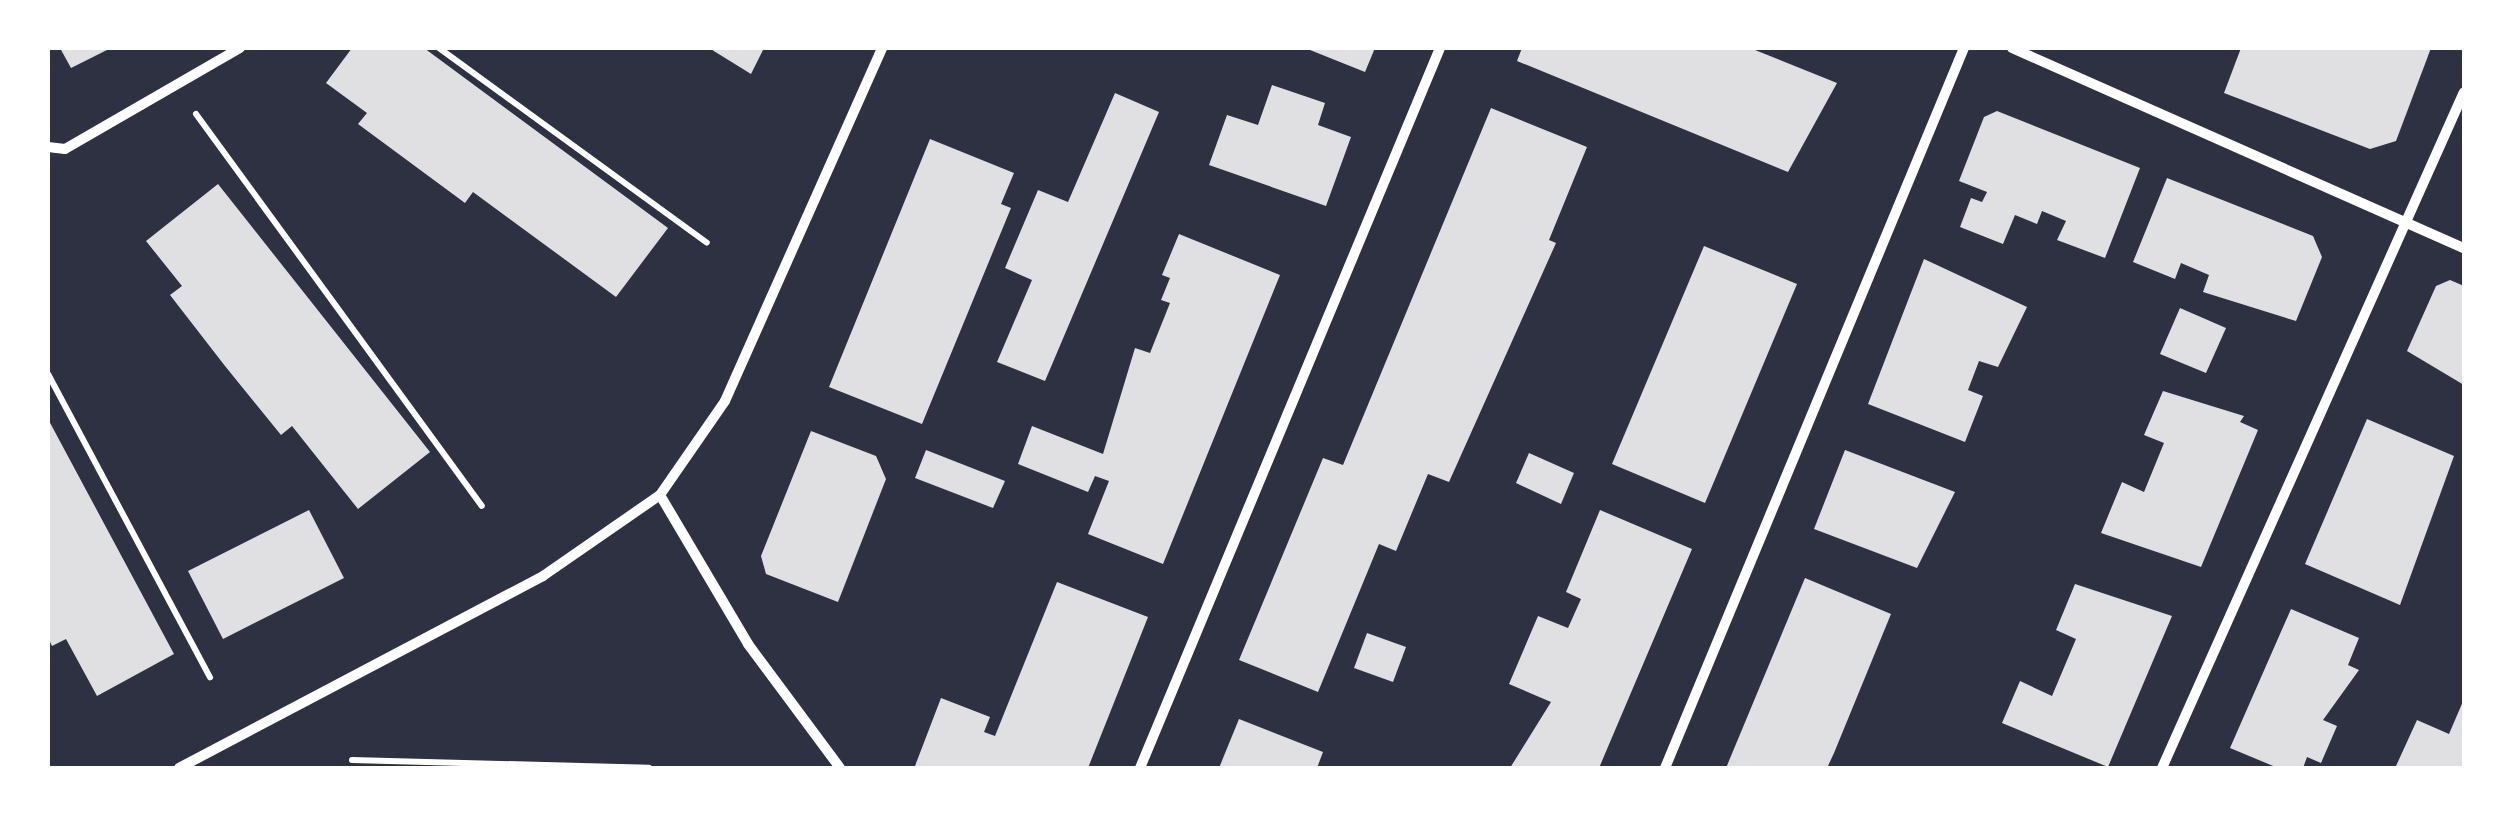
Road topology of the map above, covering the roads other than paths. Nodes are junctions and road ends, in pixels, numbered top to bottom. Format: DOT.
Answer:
graph roads {
  1 [pos="240,48"];
  2 [pos="882,48"];
  3 [pos="1440,48"];
  4 [pos="1964,48"];
  5 [pos="2012,48"];
  6 [pos="2464,92"];
  7 [pos="48,148"];
  8 [pos="2408,224"];
  9 [pos="2464,248"];
  10 [pos="660,495"];
  11 [pos="179,768"];
  12 [pos="840,768"];
  13 [pos="1140,768"];
  14 [pos="1666,768"];
  15 [pos="2162,768"];
  1 -- 7 [label="street"];
  2 -- 10 [label="street"];
  3 -- 13 [label="street"];
  4 -- 14 [label="street"];
  5 -- 8 [label="street"];
  6 -- 8 [label="street"];
  8 -- 9 [label="street"];
  8 -- 15 [label="street"];
  10 -- 11 [label="street"];
  10 -- 12 [label="street"];
}
